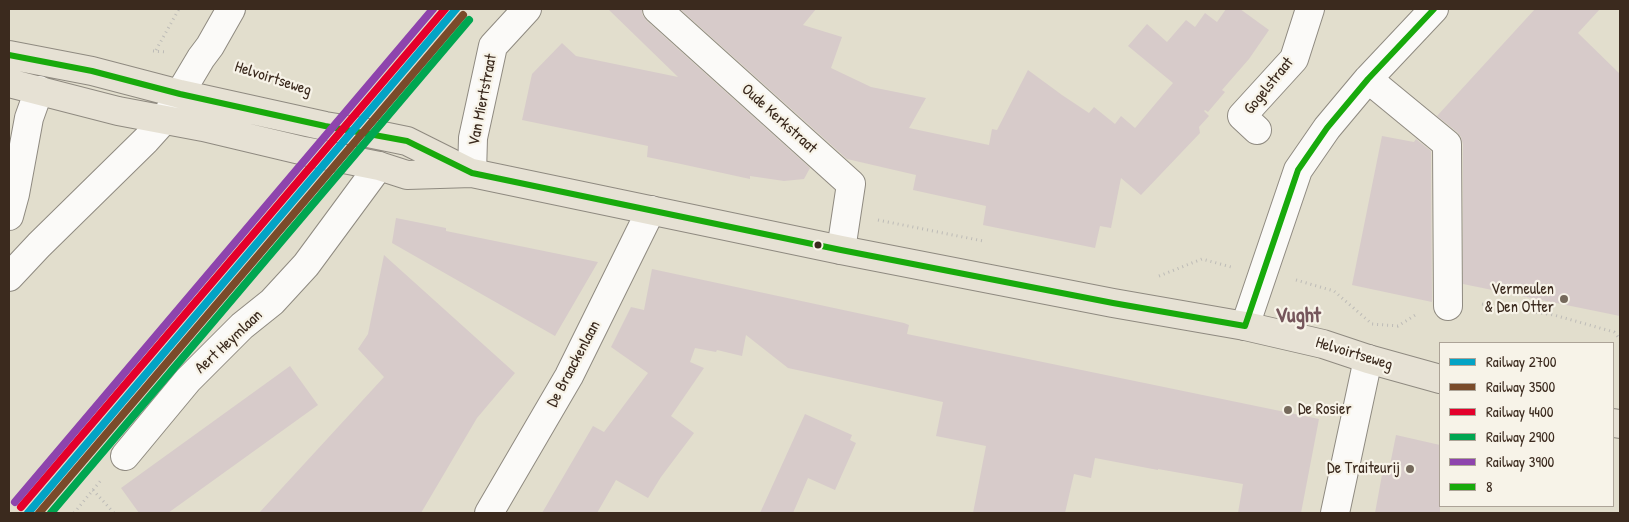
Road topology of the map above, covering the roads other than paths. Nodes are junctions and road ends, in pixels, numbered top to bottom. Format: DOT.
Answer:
graph roads {
  1 [pos="231,9"];
  2 [pos="526,9"];
  3 [pos="657,9"];
  4 [pos="1310,9"];
  5 [pos="1434,9"];
  6 [pos="9,55"];
  7 [pos="1368,79"];
  8 [pos="9,83"];
  9 [pos="39,90"];
  10 [pos="180,94"];
  11 [pos="164,120"];
  12 [pos="1257,130"];
  13 [pos="379,166"];
  14 [pos="472,173"];
  15 [pos="651,210"];
  16 [pos="9,216"];
  17 [pos="841,250"];
  18 [pos="9,277"];
  19 [pos="1448,306"];
  20 [pos="1245,326"];
  21 [pos="1368,359"];
  22 [pos="1439,379"];
  23 [pos="125,456"];
  24 [pos="489,513"];
  25 [pos="1335,513"];
  1 -- 10 [label="street"];
  2 -- 14 [label="street, Van Miertstraat"];
  3 -- 17 [label="street, Oude Kerkstraat"];
  4 -- 12 [label="street, Gogelstraat"];
  5 -- 7 [label="street"];
  6 -- 10 [label="main road, Helvoirtseweg"];
  7 -- 19 [label="street"];
  7 -- 20 [label="street"];
  8 -- 9 [label="main road, Helvoirtseweg"];
  9 -- 11 [label="main road, Helvoirtseweg"];
  9 -- 16 [label="street"];
  10 -- 11 [label="street"];
  10 -- 14 [label="main road, Helvoirtseweg"];
  11 -- 13 [label="main road, Helvoirtseweg"];
  11 -- 18 [label="street"];
  13 -- 14 [label="main road, Helvoirtseweg"];
  13 -- 23 [label="street, Aert Heymlaan"];
  14 -- 15 [label="main road, Helvoirtseweg"];
  15 -- 17 [label="main road, Helvoirtseweg"];
  15 -- 24 [label="street, De Braackenlaan"];
  17 -- 20 [label="main road, Helvoirtseweg"];
  20 -- 21 [label="main road, Helvoirtseweg"];
  21 -- 22 [label="main road, Helvoirtseweg"];
  21 -- 25 [label="street"];
}
